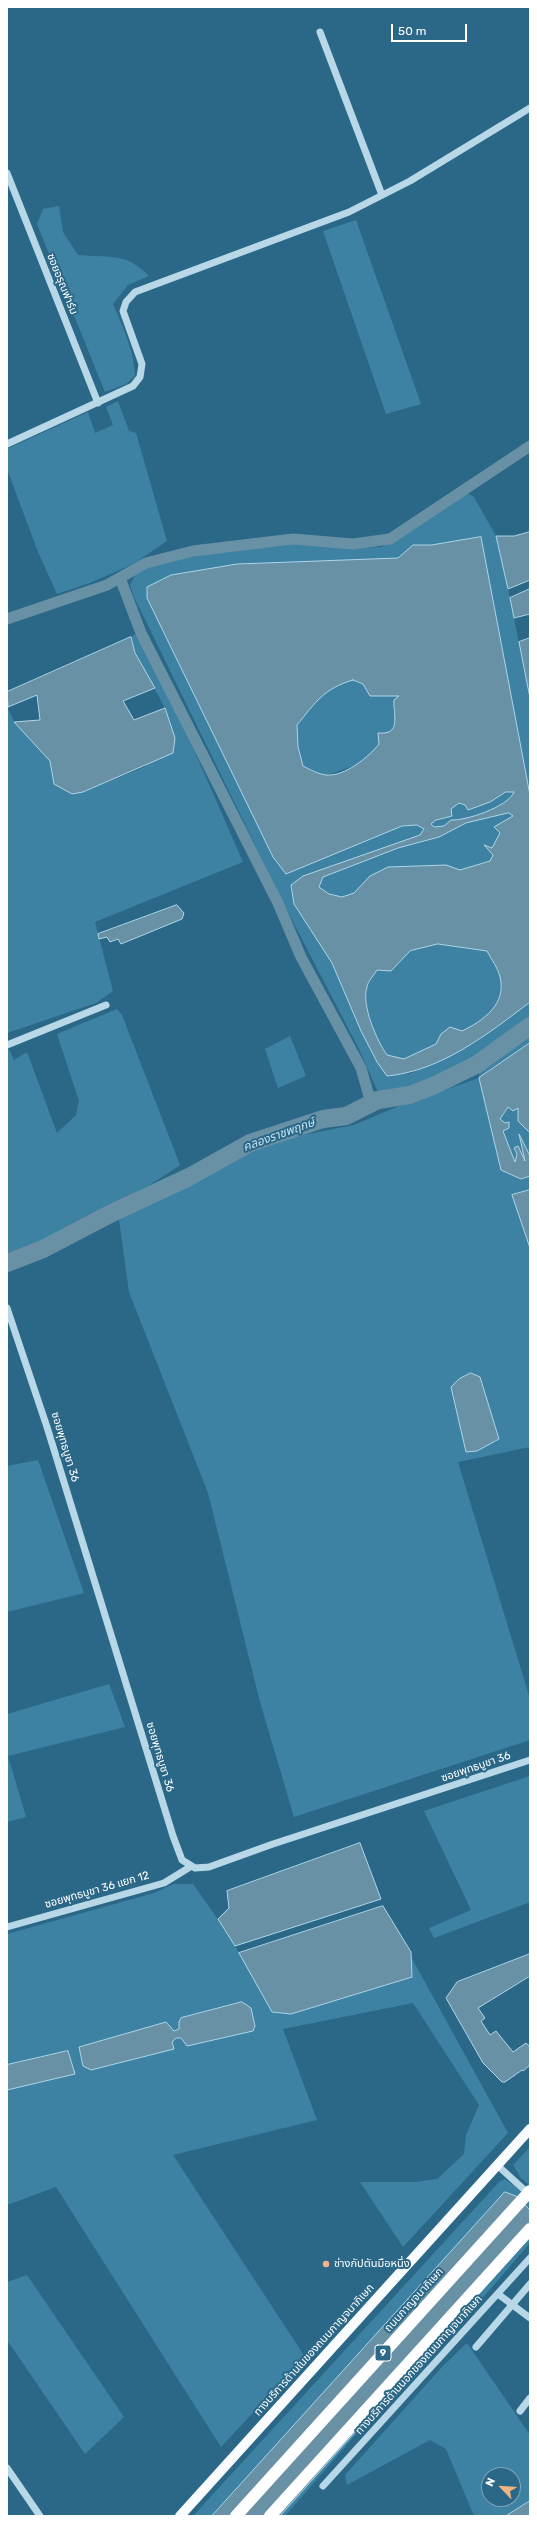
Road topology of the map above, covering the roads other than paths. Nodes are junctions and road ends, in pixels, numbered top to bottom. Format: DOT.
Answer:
graph roads {
  1 [pos="320,32"];
  2 [pos="530,108"];
  3 [pos="7,173"];
  4 [pos="382,196"];
  5 [pos="98,403"];
  6 [pos="7,444"];
  7 [pos="106,1005"];
  8 [pos="7,1045"];
  9 [pos="7,1308"];
  10 [pos="530,1760"];
  11 [pos="190,1867"];
  12 [pos="7,1927"];
  13 [pos="530,2129"];
  14 [pos="497,2165"];
  15 [pos="530,2191"];
  16 [pos="530,2196"];
  17 [pos="530,2229"];
  18 [pos="530,2258"];
  19 [pos="530,2284"];
  20 [pos="498,2294"];
  21 [pos="512,2304"];
  22 [pos="530,2318"];
  23 [pos="476,2347"];
  24 [pos="530,2398"];
  25 [pos="520,2411"];
  26 [pos="7,2468"];
  27 [pos="323,2486"];
  28 [pos="40,2516"];
  29 [pos="180,2516"];
  30 [pos="236,2516"];
  31 [pos="270,2516"];
  1 -- 4 [label="street"];
  2 -- 4 [label="street"];
  3 -- 5 [label="street, ซอยอรุณฟาร์ม"];
  4 -- 5 [label="street"];
  5 -- 6 [label="street"];
  7 -- 8 [label="street"];
  9 -- 11 [label="street, ซอยพุทธบูชา 36"];
  10 -- 11 [label="street, ซอยพุทธบูชา 36"];
  11 -- 12 [label="street, ซอยพุทธบูชา 36 แยก 12"];
  13 -- 14 [label="main road, ทางบริการด้านในของถนนกาญจนาภิเษก"];
  14 -- 16 [label="street"];
  14 -- 29 [label="main road, ทางบริการด้านในของถนนกาญจนาภิเษก"];
  15 -- 30 [label="highway, ถนนกาญจนาภิเษก / 9, bridge"];
  17 -- 31 [label="highway, 9"];
  18 -- 20 [label="street, ทางบริการด้านนอกของถนนกาญจนาภิเษก"];
  19 -- 21 [label="street"];
  20 -- 21 [label="street"];
  20 -- 27 [label="street, ทางบริการด้านนอกของถนนกาญจนาภิเษก"];
  21 -- 22 [label="street"];
  21 -- 23 [label="street"];
  24 -- 25 [label="street"];
  26 -- 28 [label="street"];
}
